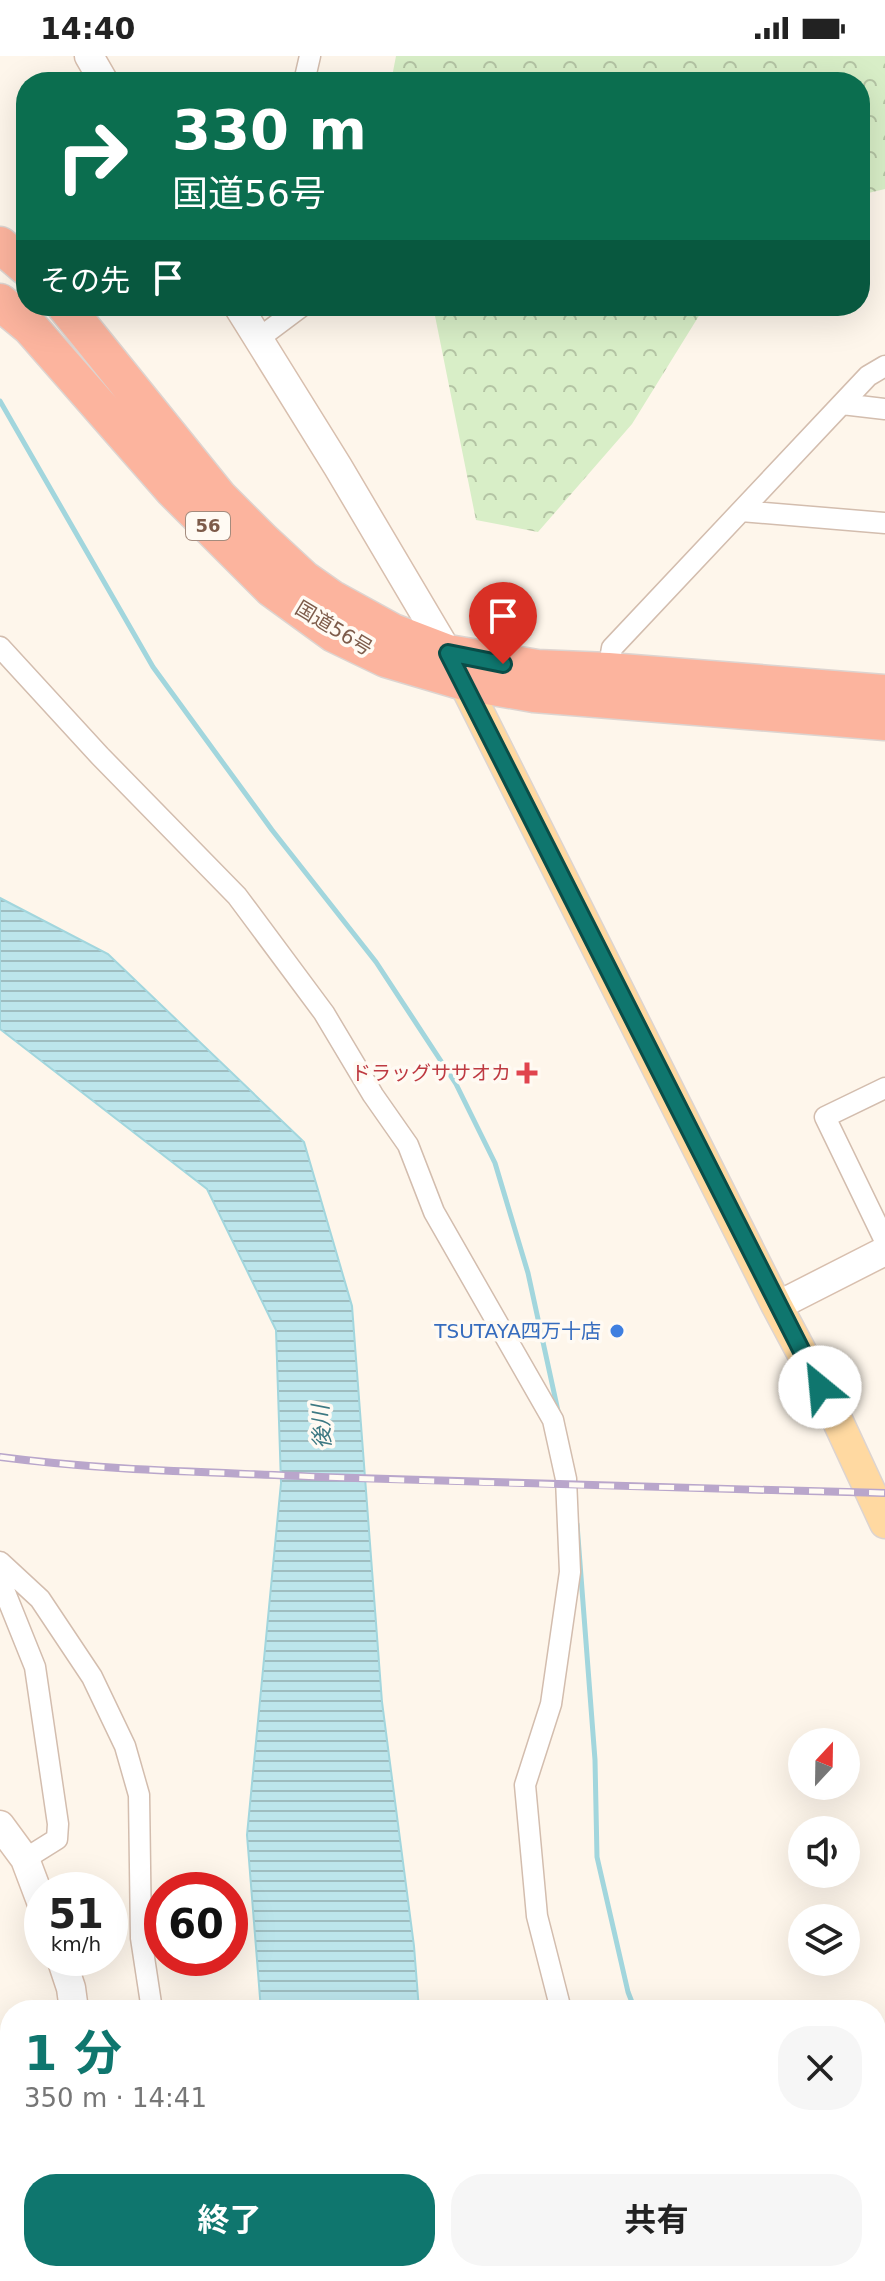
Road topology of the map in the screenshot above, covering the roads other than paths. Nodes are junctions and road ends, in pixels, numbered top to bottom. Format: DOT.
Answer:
graph roads {
  1 [pos="0,245"];
  2 [pos="16,259"];
  3 [pos="0,302"];
  4 [pos="16,315"];
  5 [pos="17,316"];
  6 [pos="73,316"];
  7 [pos="244,316"];
  8 [pos="289,316"];
  9 [pos="258,339"];
  10 [pos="885,366"];
  11 [pos="842,404"];
  12 [pos="885,409"];
  13 [pos="741,511"];
  14 [pos="885,523"];
  15 [pos="0,647"];
  16 [pos="456,667"];
  17 [pos="608,671"];
  18 [pos="885,693"];
  19 [pos="885,722"];
  20 [pos="885,1088"];
  21 [pos="885,1241"];
  22 [pos="885,1251"];
  23 [pos="777,1306"];
  24 [pos="885,1523"];
  25 [pos="0,1562"];
  26 [pos="0,1580"];
  27 [pos="0,1825"];
  28 [pos="25,1859"];
  29 [pos="30,1872"];
  30 [pos="67,1976"];
  31 [pos="73,2000"];
  32 [pos="150,2000"];
  33 [pos="558,2000"];
  1 -- 2 [label="highway"];
  3 -- 4 [label="highway, 国道56号 / 56"];
  5 -- 16 [label="highway, 国道56号 / 56"];
  6 -- 16 [label="highway, 国道56号 / 56"];
  7 -- 9 [label="street"];
  8 -- 9 [label="street"];
  9 -- 16 [label="street"];
  10 -- 11 [label="street"];
  11 -- 12 [label="street"];
  11 -- 13 [label="street"];
  13 -- 14 [label="street"];
  13 -- 17 [label="street"];
  15 -- 33 [label="street"];
  16 -- 17 [label="highway, 国道56号 / 56"];
  16 -- 19 [label="highway, 国道56号 / 56"];
  16 -- 23 [label="main road"];
  17 -- 18 [label="highway, 国道56号 / 56"];
  20 -- 21 [label="street"];
  22 -- 23 [label="street"];
  23 -- 24 [label="main road"];
  25 -- 32 [label="street"];
  26 -- 28 [label="street"];
  27 -- 28 [label="street"];
  28 -- 29 [label="street"];
  30 -- 31 [label="street"];
}
